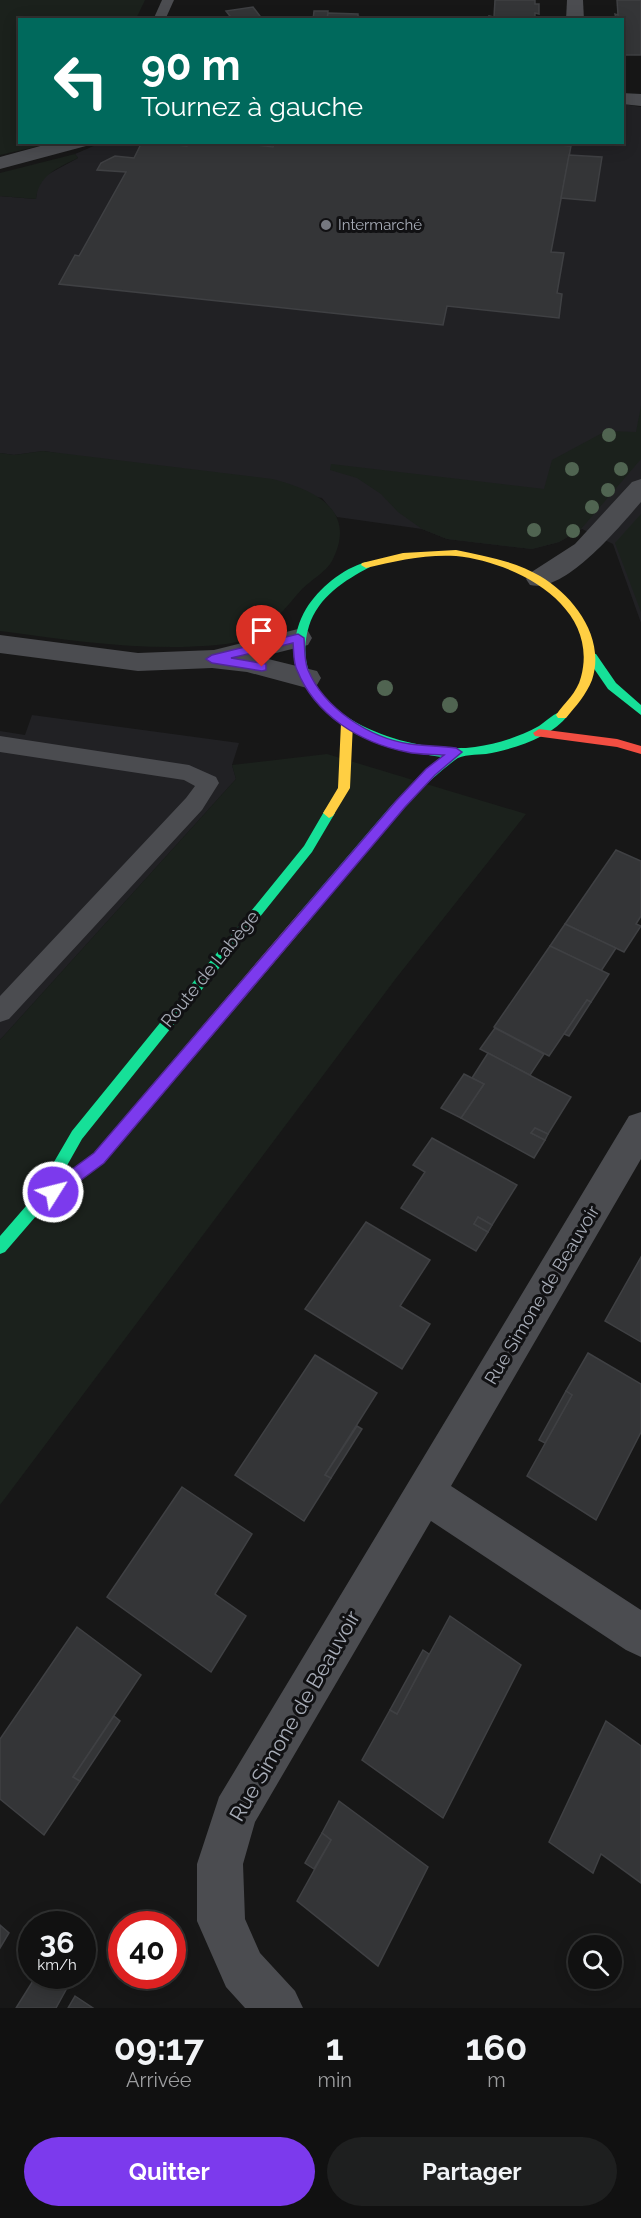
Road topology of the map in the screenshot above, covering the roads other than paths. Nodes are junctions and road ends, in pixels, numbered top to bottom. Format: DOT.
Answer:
graph roads {
  1 [pos="168,0"];
  2 [pos="574,0"];
  3 [pos="160,18"];
  4 [pos="576,18"];
  5 [pos="624,98"];
  6 [pos="641,100"];
  7 [pos="71,144"];
  8 [pos="0,163"];
  9 [pos="641,487"];
  10 [pos="539,579"];
  11 [pos="298,638"];
  12 [pos="0,644"];
  13 [pos="592,657"];
  14 [pos="212,659"];
  15 [pos="307,678"];
  16 [pos="641,711"];
  17 [pos="347,723"];
  18 [pos="539,733"];
  19 [pos="0,744"];
  20 [pos="641,750"];
  21 [pos="456,752"];
  22 [pos="0,1012"];
  23 [pos="641,1127"];
  24 [pos="38,1203"];
  25 [pos="0,1246"];
  26 [pos="425,1493"];
  27 [pos="641,1635"];
  28 [pos="278,2008"];
  1 -- 3 [label="lane"];
  2 -- 4 [label="street"];
  5 -- 6 [label="street"];
  7 -- 8 [label="street"];
  9 -- 10 [label="street"];
  10 -- 11 [label="street"];
  10 -- 13 [label="street"];
  11 -- 14 [label="street"];
  11 -- 15 [label="street"];
  12 -- 14 [label="street"];
  13 -- 16 [label="street"];
  13 -- 18 [label="street"];
  14 -- 15 [label="street"];
  15 -- 17 [label="street"];
  17 -- 21 [label="street"];
  17 -- 24 [label="street, Route de Labège"];
  18 -- 20 [label="street"];
  18 -- 21 [label="street"];
  19 -- 22 [label="lane"];
  21 -- 24 [label="street, Route de Labège"];
  23 -- 26 [label="street, Rue Simone de Beauvoir"];
  24 -- 25 [label="street, Route de Labège"];
  26 -- 27 [label="street"];
  26 -- 28 [label="street, Rue Simone de Beauvoir"];
}
